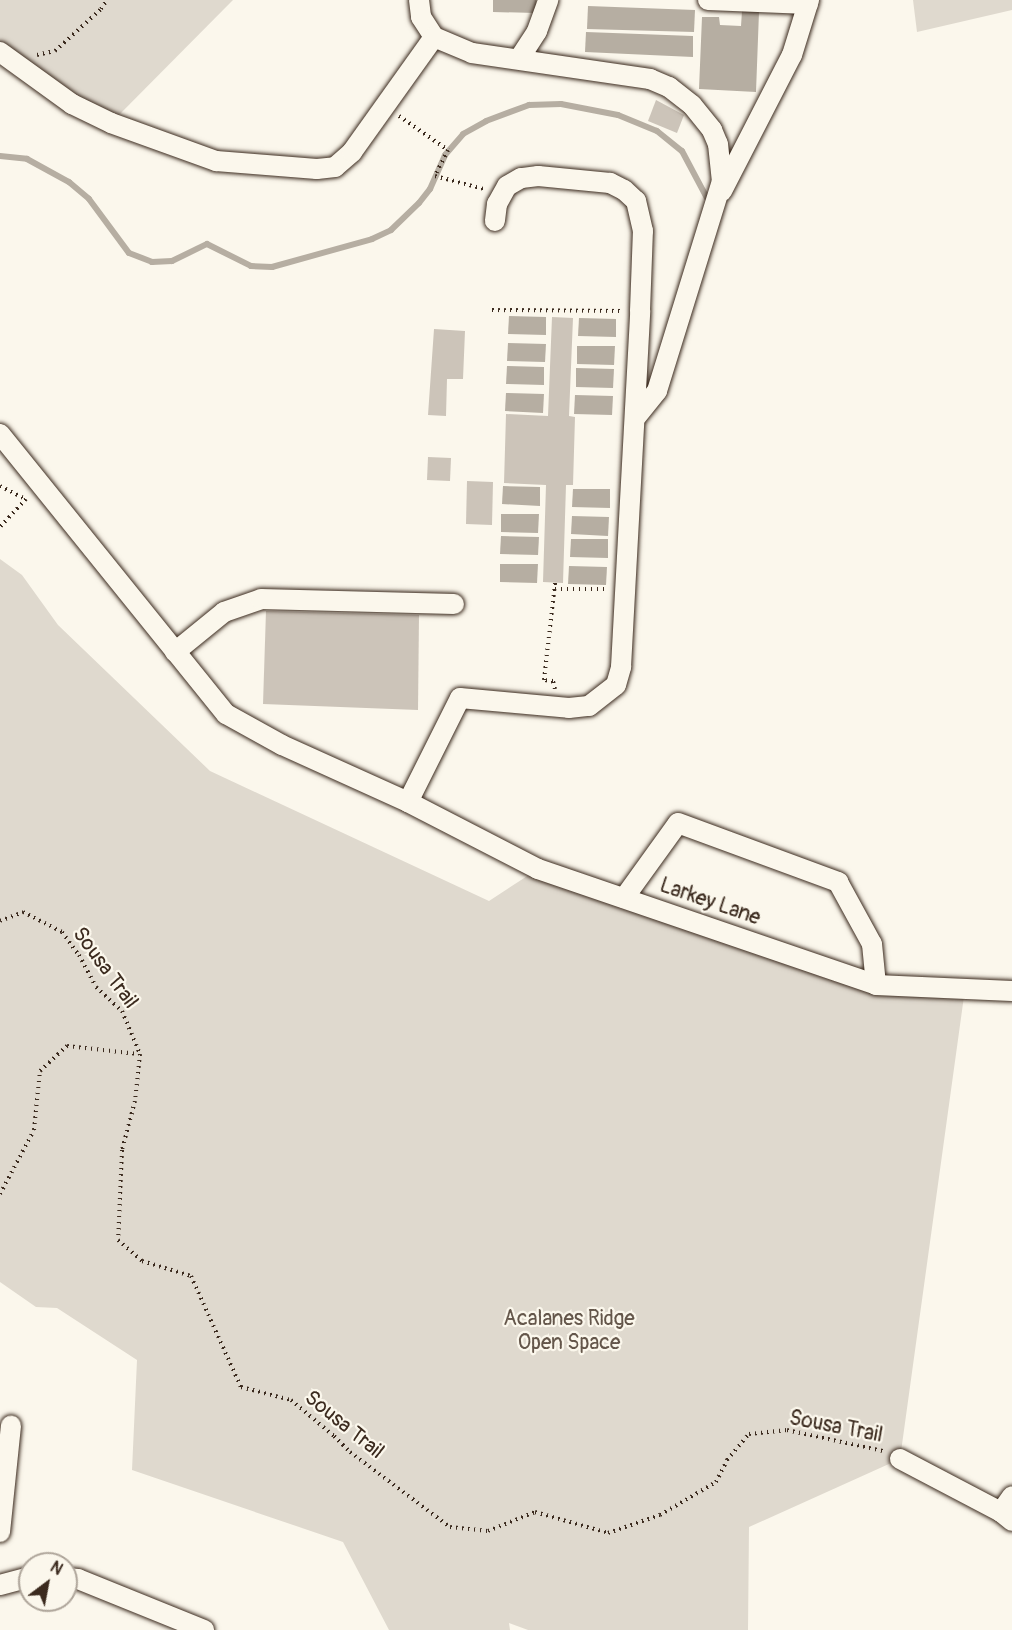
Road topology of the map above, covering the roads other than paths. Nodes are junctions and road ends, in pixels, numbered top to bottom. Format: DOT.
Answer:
graph roads {
  1 [pos="419,0"];
  2 [pos="548,0"];
  3 [pos="708,0"];
  4 [pos="808,2"];
  5 [pos="434,37"];
  6 [pos="0,52"];
  7 [pos="519,59"];
  8 [pos="716,202"];
  9 [pos="495,221"];
  10 [pos="636,416"];
  11 [pos="0,434"];
  12 [pos="453,604"];
  13 [pos="175,652"];
  14 [pos="408,802"];
  15 [pos="624,898"];
  16 [pos="876,984"];
  17 [pos="1012,991"];
  18 [pos="12,1426"];
  19 [pos="900,1459"];
  20 [pos="1012,1496"];
  21 [pos="1006,1517"];
  22 [pos="0,1532"];
  23 [pos="78,1579"];
  24 [pos="18,1580"];
  25 [pos="0,1585"];
  26 [pos="204,1630"];
  1 -- 5 [label="street"];
  2 -- 7 [label="street"];
  3 -- 4 [label="street"];
  4 -- 8 [label="street"];
  5 -- 6 [label="street"];
  5 -- 7 [label="street"];
  7 -- 8 [label="street"];
  8 -- 10 [label="street"];
  9 -- 10 [label="street"];
  10 -- 14 [label="street"];
  11 -- 13 [label="street, Larkey Lane"];
  12 -- 13 [label="street"];
  13 -- 14 [label="street, Larkey Lane"];
  14 -- 15 [label="street, Larkey Lane"];
  15 -- 16 [label="street, Larkey Lane"];
  15 -- 16 [label="street"];
  16 -- 17 [label="street, Larkey Lane"];
  18 -- 22 [label="street"];
  19 -- 21 [label="street"];
  20 -- 21 [label="street"];
  23 -- 26 [label="street"];
  24 -- 25 [label="street"];
}
